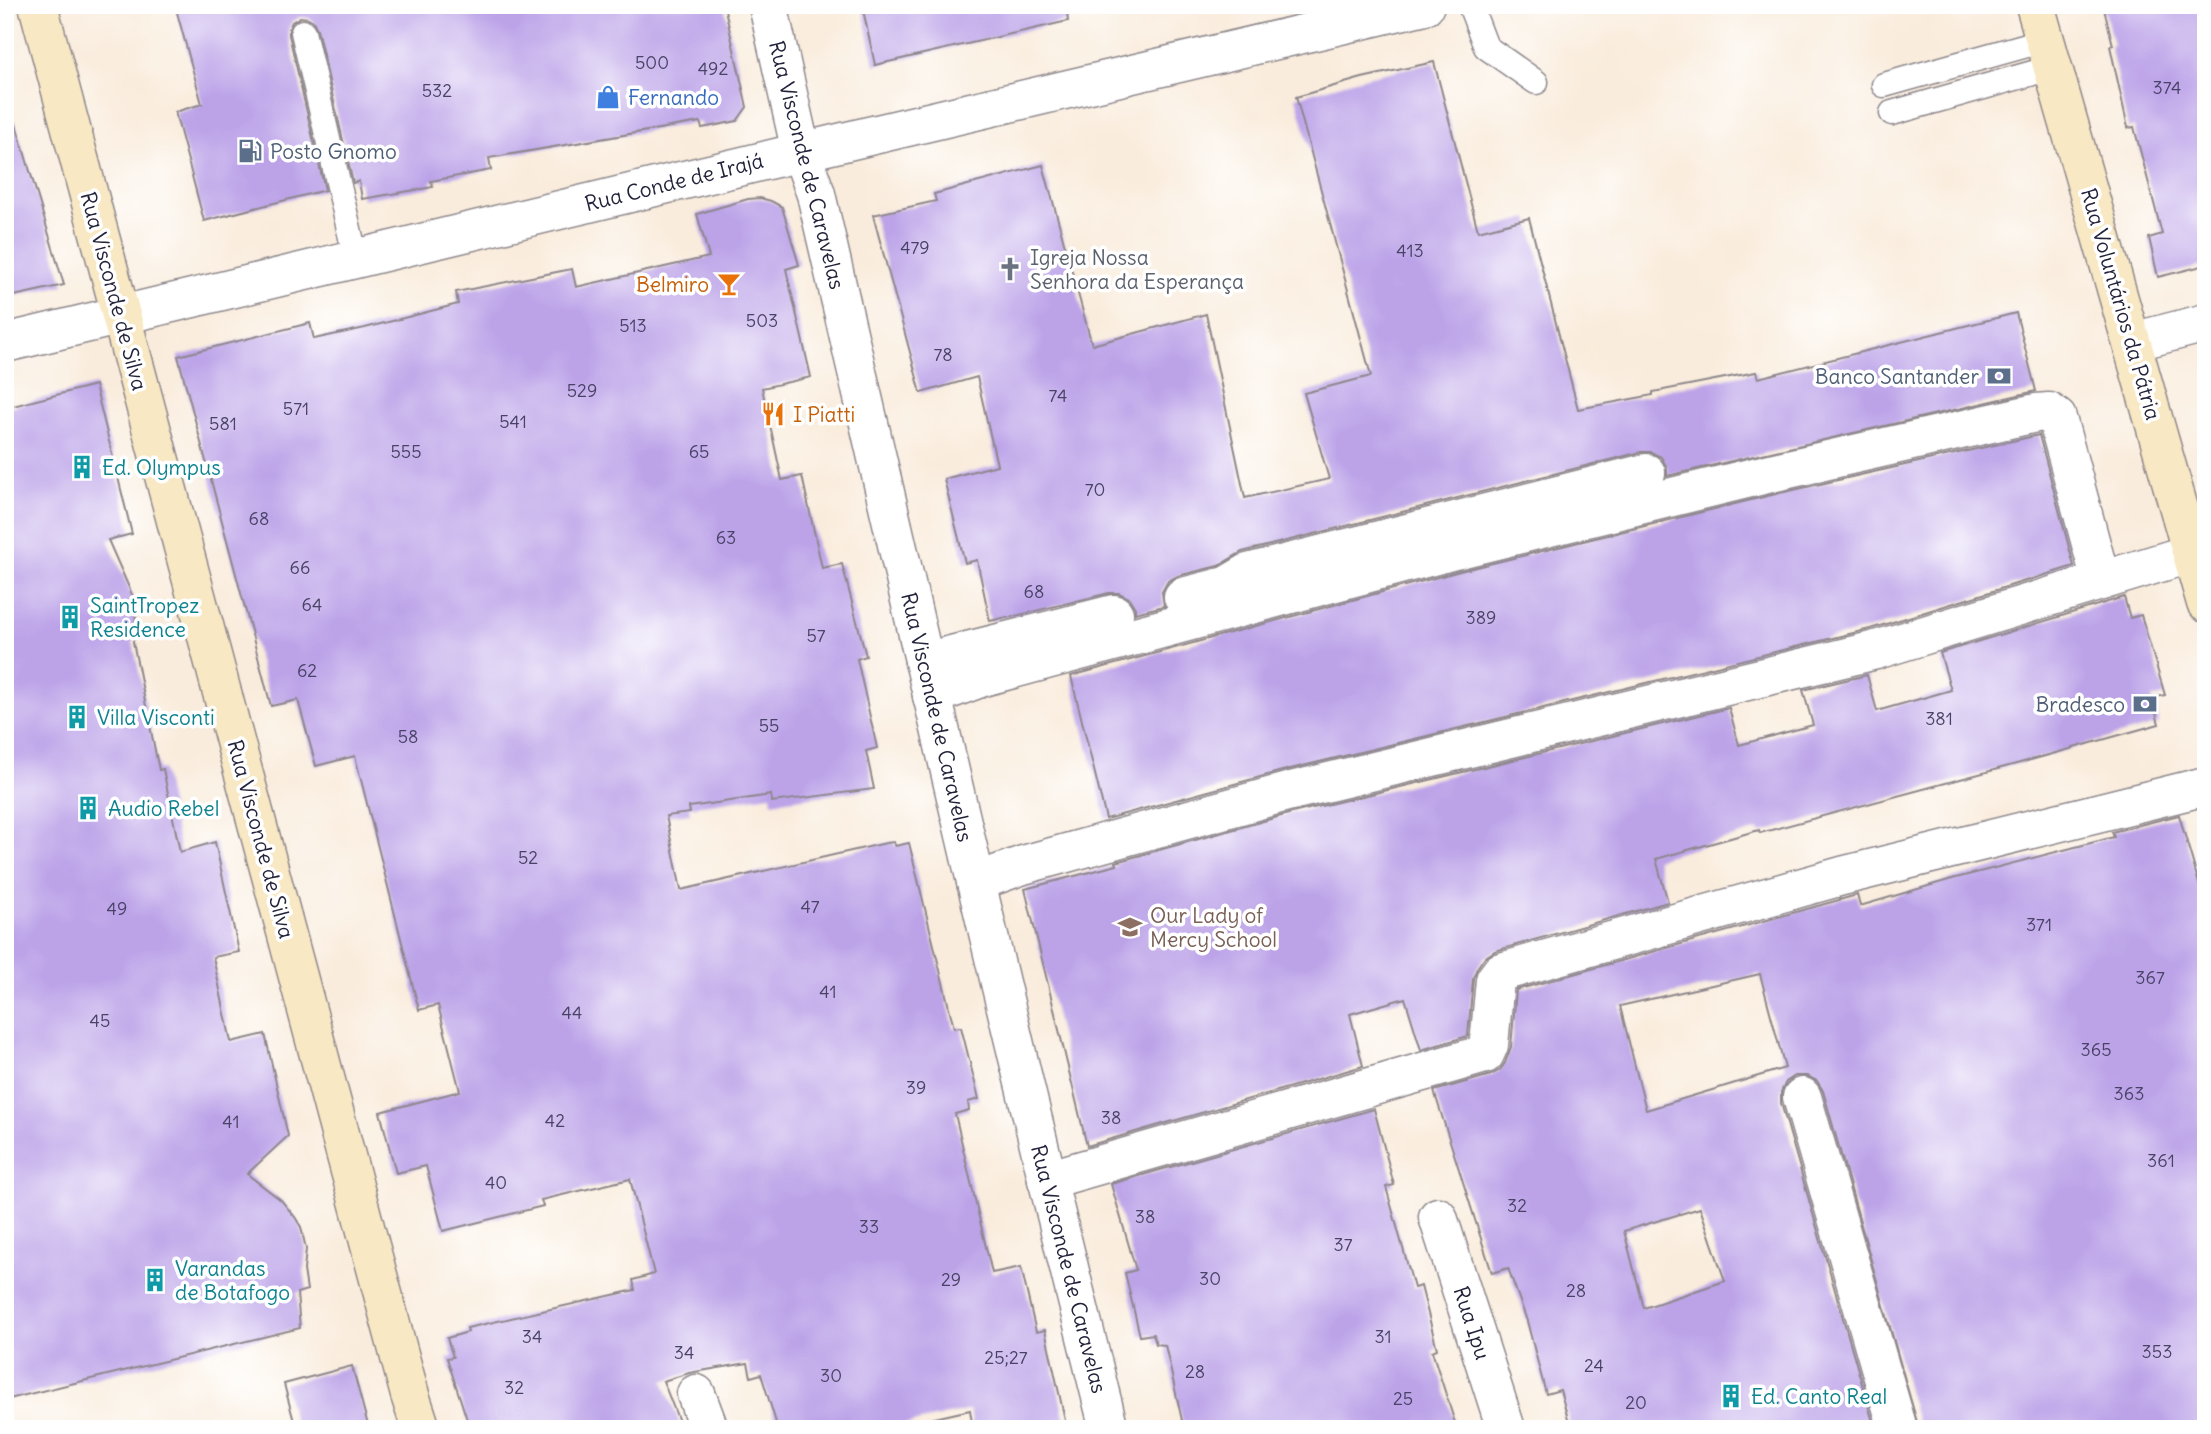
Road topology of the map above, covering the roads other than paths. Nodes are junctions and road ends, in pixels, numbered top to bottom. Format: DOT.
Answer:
graph roads {
  1 [pos="38,5"];
  2 [pos="768,5"];
  3 [pos="1425,5"];
  4 [pos="1471,5"];
  5 [pos="1320,17"];
  6 [pos="303,32"];
  7 [pos="2045,37"];
  8 [pos="1536,82"];
  9 [pos="1884,85"];
  10 [pos="1892,113"];
  11 [pos="801,152"];
  12 [pos="356,259"];
  13 [pos="120,317"];
  14 [pos="2206,323"];
  15 [pos="2132,342"];
  16 [pos="5,343"];
  17 [pos="1646,473"];
  18 [pos="2192,553"];
  19 [pos="2101,581"];
  20 [pos="2206,603"];
  21 [pos="928,679"];
  22 [pos="2206,786"];
  23 [pos="976,882"];
  24 [pos="1802,1097"];
  25 [pos="1047,1180"];
  26 [pos="1438,1217"];
  27 [pos="421,1429"];
  28 [pos="1109,1429"];
  29 [pos="1506,1429"];
  30 [pos="1898,1429"];
  1 -- 13 [label="main road, Rua Visconde de Silva"];
  2 -- 11 [label="street, Rua Visconde de Caravelas"];
  3 -- 5 [label="street, Rua Conde de Irajá"];
  4 -- 8 [label="lane"];
  5 -- 11 [label="street, Rua Conde de Irajá"];
  6 -- 12 [label="lane"];
  7 -- 9 [label="lane"];
  7 -- 10 [label="lane"];
  7 -- 15 [label="main road, Rua Voluntários da Pátria"];
  11 -- 12 [label="street, Rua Conde de Irajá"];
  11 -- 21 [label="street, Rua Visconde de Caravelas"];
  12 -- 13 [label="street, Rua Conde de Irajá"];
  13 -- 16 [label="street, Rua Conde de Irajá"];
  13 -- 27 [label="main road, Rua Visconde de Silva"];
  14 -- 15 [label="street"];
  15 -- 18 [label="main road, Rua Voluntários da Pátria"];
  17 -- 21 [label="street"];
  18 -- 19 [label="street"];
  18 -- 20 [label="main road, Rua Voluntários da Pátria"];
  19 -- 21 [label="street"];
  19 -- 23 [label="street"];
  21 -- 23 [label="street, Rua Visconde de Caravelas"];
  22 -- 25 [label="street"];
  23 -- 25 [label="street, Rua Visconde de Caravelas"];
  24 -- 30 [label="street"];
  25 -- 28 [label="street, Rua Visconde de Caravelas"];
  26 -- 29 [label="street, Rua Ipu"];
}
